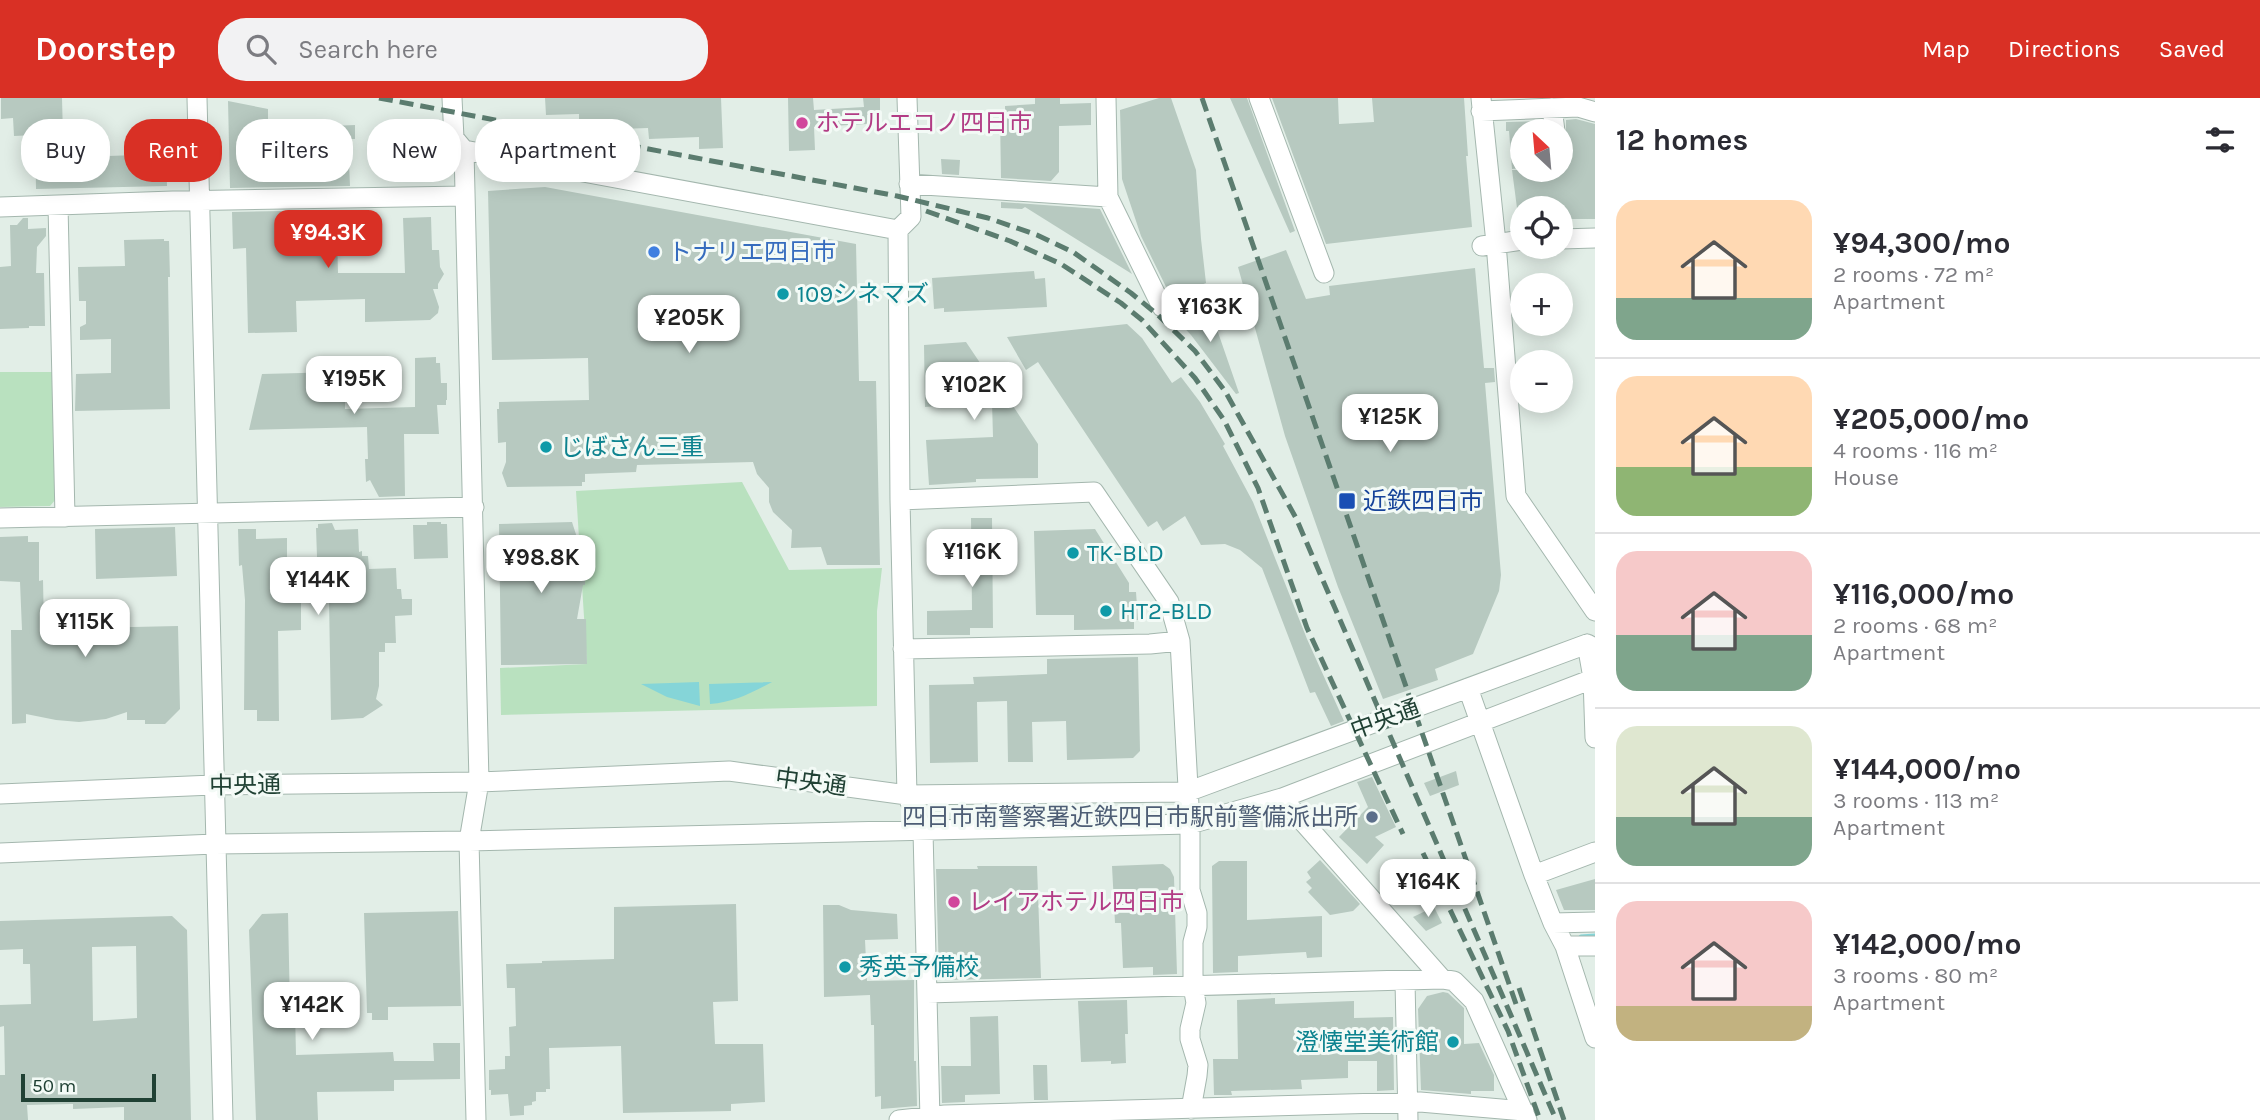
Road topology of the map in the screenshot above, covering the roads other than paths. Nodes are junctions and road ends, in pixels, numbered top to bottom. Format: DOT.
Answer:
graph roads {
  1 [pos="197,98"];
  2 [pos="452,98"];
  3 [pos="907,98"];
  4 [pos="1106,98"];
  5 [pos="1259,98"];
  6 [pos="1481,105"];
  7 [pos="1552,108"];
  8 [pos="1595,112"];
  9 [pos="1553,119"];
  10 [pos="464,150"];
  11 [pos="909,184"];
  12 [pos="465,196"];
  13 [pos="1108,197"];
  14 [pos="199,201"];
  15 [pos="58,205"];
  16 [pos="0,207"];
  17 [pos="898,230"];
  18 [pos="1595,238"];
  19 [pos="1573,239"];
  20 [pos="1510,242"];
  21 [pos="1489,245"];
  22 [pos="1324,273"];
  23 [pos="1162,307"];
  24 [pos="900,500"];
  25 [pos="474,507"];
  26 [pos="206,514"];
  27 [pos="65,517"];
  28 [pos="0,518"];
  29 [pos="1595,611"];
  30 [pos="1180,641"];
  31 [pos="1591,646"];
  32 [pos="903,649"];
  33 [pos="1594,678"];
  34 [pos="1468,688"];
  35 [pos="1481,723"];
  36 [pos="1595,738"];
  37 [pos="479,782"];
  38 [pos="213,785"];
  39 [pos="1187,792"];
  40 [pos="0,794"];
  41 [pos="907,795"];
  42 [pos="1282,798"];
  43 [pos="1190,824"];
  44 [pos="923,831"];
  45 [pos="469,841"];
  46 [pos="215,844"];
  47 [pos="1595,852"];
  48 [pos="0,853"];
  49 [pos="1534,875"];
  50 [pos="1595,922"];
  51 [pos="1553,923"];
  52 [pos="1565,946"];
  53 [pos="1595,946"];
  54 [pos="1442,979"];
  55 [pos="1405,981"];
  56 [pos="1193,986"];
  57 [pos="927,993"];
  58 [pos="1595,1038"];
  59 [pos="1191,1109"];
  60 [pos="1408,1112"];
  61 [pos="1526,1115"];
  62 [pos="930,1119"];
  63 [pos="223,1120"];
  64 [pos="476,1120"];
  65 [pos="899,1120"];
  1 -- 14 [label="street"];
  2 -- 10 [label="street"];
  3 -- 11 [label="street"];
  4 -- 13 [label="street"];
  5 -- 22 [label="street"];
  6 -- 7 [label="street"];
  6 -- 21 [label="street"];
  7 -- 8 [label="street"];
  7 -- 9 [label="street"];
  10 -- 12 [label="street"];
  10 -- 17 [label="street"];
  11 -- 13 [label="street"];
  11 -- 17 [label="street"];
  12 -- 14 [label="street"];
  12 -- 25 [label="street"];
  13 -- 23 [label="street"];
  14 -- 15 [label="street"];
  14 -- 26 [label="street"];
  15 -- 16 [label="street"];
  15 -- 27 [label="street"];
  17 -- 24 [label="street"];
  18 -- 19 [label="street"];
  20 -- 21 [label="street"];
  21 -- 29 [label="street"];
  24 -- 30 [label="street"];
  24 -- 32 [label="street"];
  25 -- 26 [label="street"];
  25 -- 37 [label="street"];
  26 -- 27 [label="street"];
  26 -- 38 [label="street"];
  27 -- 28 [label="street"];
  30 -- 32 [label="street"];
  30 -- 39 [label="street"];
  31 -- 33 [label="street"];
  31 -- 34 [label="street, 中央通"];
  32 -- 41 [label="street"];
  33 -- 35 [label="street, 中央通"];
  33 -- 36 [label="street"];
  34 -- 35 [label="street"];
  34 -- 39 [label="street, 中央通"];
  35 -- 42 [label="street, 中央通"];
  35 -- 49 [label="street"];
  37 -- 38 [label="street, 中央通"];
  37 -- 41 [label="street, 中央通"];
  37 -- 45 [label="street"];
  38 -- 40 [label="street, 中央通"];
  38 -- 46 [label="street"];
  39 -- 41 [label="street, 中央通"];
  39 -- 43 [label="street"];
  41 -- 44 [label="street"];
  42 -- 43 [label="street, 中央通"];
  42 -- 54 [label="street"];
  43 -- 44 [label="street, 中央通"];
  43 -- 56 [label="street"];
  44 -- 45 [label="street, 中央通"];
  44 -- 57 [label="street"];
  45 -- 46 [label="street, 中央通"];
  45 -- 64 [label="street"];
  46 -- 48 [label="street, 中央通"];
  46 -- 63 [label="street"];
  47 -- 49 [label="street"];
  49 -- 51 [label="street"];
  50 -- 51 [label="street"];
  51 -- 52 [label="street"];
  52 -- 53 [label="street"];
  52 -- 58 [label="street"];
  54 -- 55 [label="street"];
  54 -- 61 [label="street"];
  55 -- 56 [label="street"];
  55 -- 60 [label="street"];
  56 -- 57 [label="street"];
  56 -- 59 [label="street"];
  57 -- 62 [label="street"];
  59 -- 60 [label="street"];
  59 -- 62 [label="street"];
  60 -- 61 [label="street"];
  62 -- 65 [label="street"];
}
